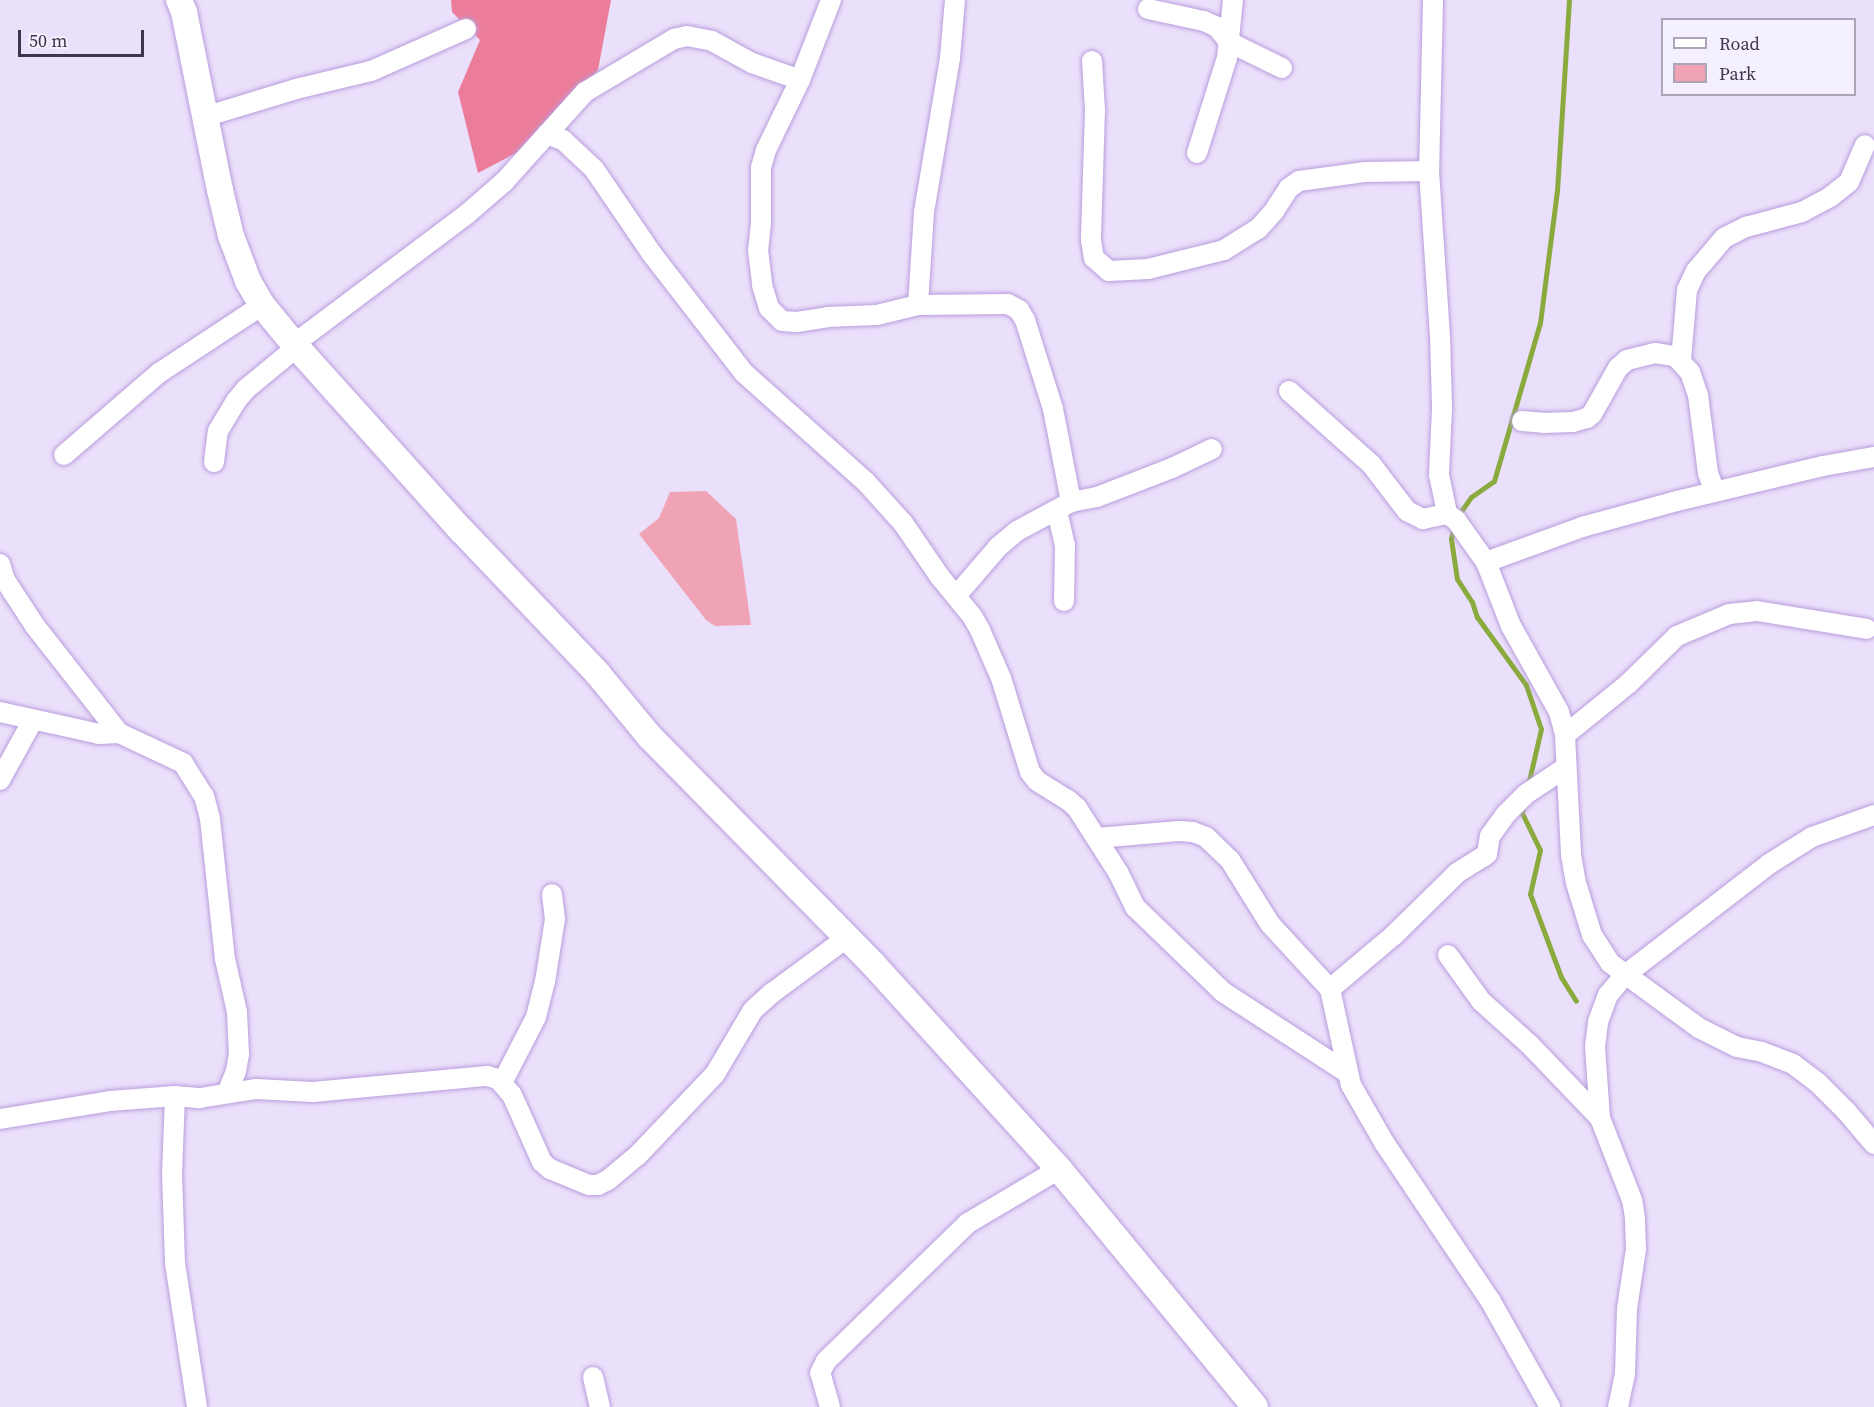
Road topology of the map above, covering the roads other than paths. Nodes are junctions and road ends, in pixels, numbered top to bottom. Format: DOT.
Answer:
graph roads {
  1 [pos="178,0"];
  2 [pos="831,0"];
  3 [pos="956,0"];
  4 [pos="1233,0"];
  5 [pos="1433,0"];
  6 [pos="1148,9"];
  7 [pos="466,29"];
  8 [pos="1228,42"];
  9 [pos="1092,61"];
  10 [pos="1282,68"];
  11 [pos="800,80"];
  12 [pos="204,117"];
  13 [pos="547,134"];
  14 [pos="1865,146"];
  15 [pos="1197,153"];
  16 [pos="1429,171"];
  17 [pos="262,305"];
  18 [pos="918,305"];
  19 [pos="295,346"];
  20 [pos="1682,360"];
  21 [pos="1289,391"];
  22 [pos="1522,421"];
  23 [pos="1212,449"];
  24 [pos="64,455"];
  25 [pos="1874,457"];
  26 [pos="214,462"];
  27 [pos="1715,492"];
  28 [pos="1064,507"];
  29 [pos="1447,514"];
  30 [pos="1486,562"];
  31 [pos="0,564"];
  32 [pos="956,596"];
  33 [pos="1064,601"];
  34 [pos="1867,628"];
  35 [pos="0,712"];
  36 [pos="33,720"];
  37 [pos="119,733"];
  38 [pos="1565,735"];
  39 [pos="1565,768"];
  40 [pos="0,780"];
  41 [pos="1874,815"];
  42 [pos="1097,838"];
  43 [pos="552,894"];
  44 [pos="848,938"];
  45 [pos="1448,955"];
  46 [pos="1625,975"];
  47 [pos="1330,989"];
  48 [pos="1347,1072"];
  49 [pos="502,1083"];
  50 [pos="228,1091"];
  51 [pos="175,1096"];
  52 [pos="1600,1118"];
  53 [pos="0,1119"];
  54 [pos="1874,1144"];
  55 [pos="1059,1168"];
  56 [pos="594,1377"];
  57 [pos="197,1407"];
  58 [pos="600,1407"];
  59 [pos="830,1407"];
  60 [pos="1255,1407"];
  61 [pos="1550,1407"];
  62 [pos="1618,1407"];
  1 -- 12 [label="street"];
  2 -- 11 [label="street"];
  3 -- 18 [label="street"];
  4 -- 8 [label="street"];
  5 -- 16 [label="street"];
  6 -- 8 [label="street"];
  7 -- 12 [label="street"];
  8 -- 10 [label="street"];
  8 -- 15 [label="street"];
  9 -- 16 [label="street"];
  11 -- 13 [label="street"];
  11 -- 18 [label="street"];
  12 -- 17 [label="street"];
  13 -- 19 [label="street"];
  13 -- 32 [label="street"];
  14 -- 20 [label="street"];
  16 -- 29 [label="street"];
  17 -- 19 [label="street"];
  17 -- 24 [label="street"];
  18 -- 28 [label="street"];
  19 -- 26 [label="street"];
  19 -- 44 [label="street"];
  20 -- 22 [label="street"];
  20 -- 27 [label="street"];
  21 -- 29 [label="street"];
  23 -- 28 [label="street"];
  25 -- 27 [label="street"];
  27 -- 30 [label="street"];
  28 -- 32 [label="street"];
  28 -- 33 [label="street"];
  29 -- 30 [label="street"];
  30 -- 38 [label="street"];
  31 -- 37 [label="street"];
  32 -- 42 [label="street"];
  34 -- 38 [label="street"];
  35 -- 36 [label="street"];
  36 -- 37 [label="street"];
  36 -- 40 [label="street"];
  37 -- 50 [label="street"];
  38 -- 39 [label="street"];
  39 -- 46 [label="street"];
  39 -- 47 [label="street"];
  41 -- 46 [label="street"];
  42 -- 47 [label="street"];
  42 -- 48 [label="street"];
  43 -- 49 [label="street"];
  44 -- 49 [label="street"];
  44 -- 55 [label="street"];
  45 -- 52 [label="street"];
  46 -- 52 [label="street"];
  46 -- 54 [label="street"];
  47 -- 48 [label="street"];
  48 -- 61 [label="street"];
  49 -- 50 [label="street"];
  50 -- 51 [label="street"];
  51 -- 53 [label="street"];
  51 -- 57 [label="street"];
  52 -- 62 [label="street"];
  55 -- 59 [label="street"];
  55 -- 60 [label="street"];
  56 -- 58 [label="street"];
}
